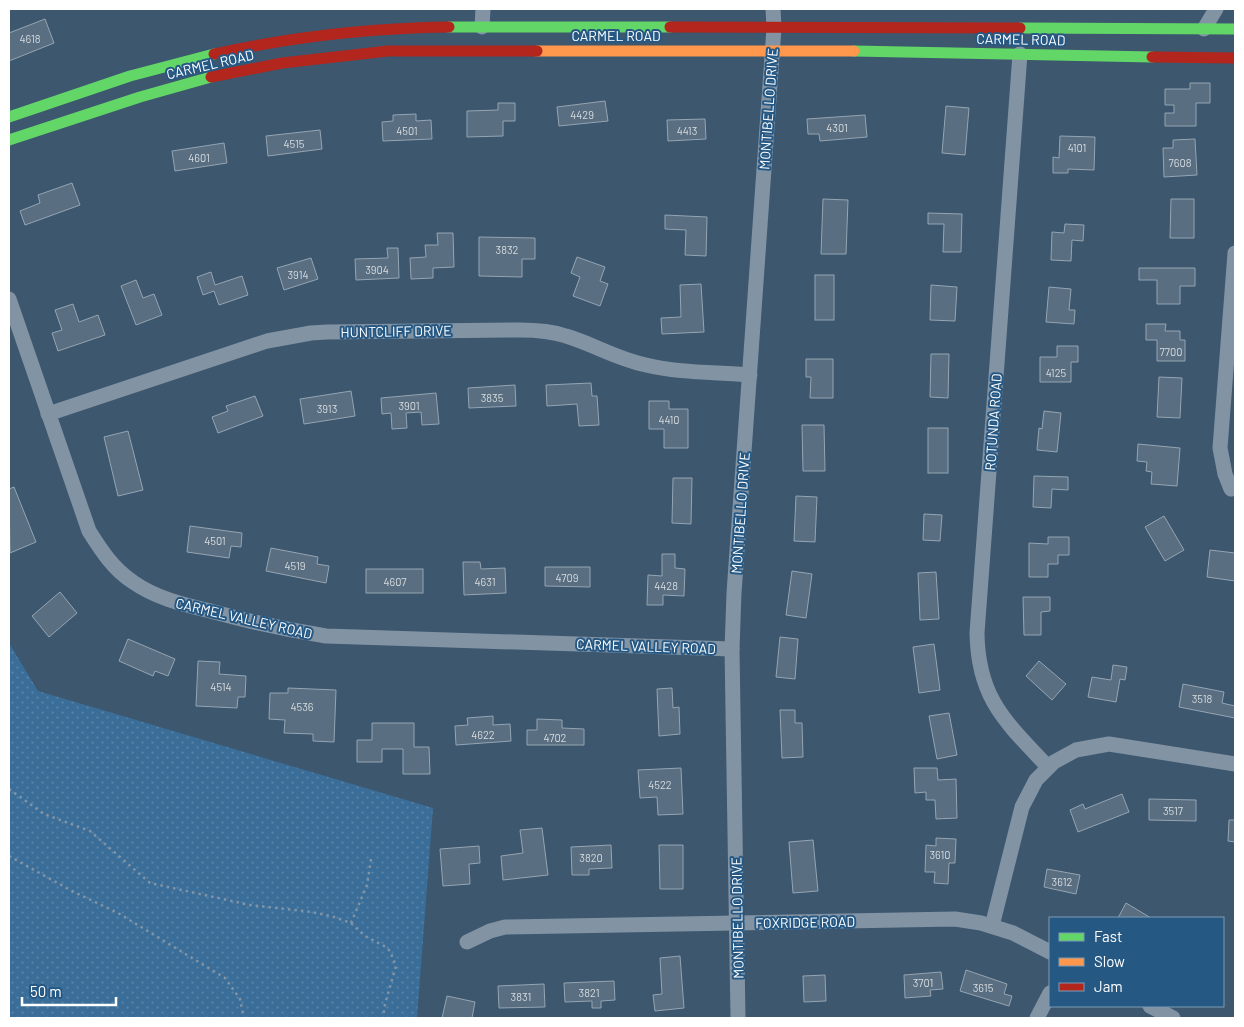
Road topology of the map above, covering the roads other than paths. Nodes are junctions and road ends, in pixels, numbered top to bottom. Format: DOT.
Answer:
graph roads {
  1 [pos="483,9"];
  2 [pos="773,9"];
  3 [pos="1216,9"];
  4 [pos="482,27"];
  5 [pos="774,28"];
  6 [pos="1204,28"];
  7 [pos="1235,29"];
  8 [pos="772,50"];
  9 [pos="1020,54"];
  10 [pos="1232,55"];
  11 [pos="1235,69"];
  12 [pos="9,117"];
  13 [pos="9,140"];
  14 [pos="1235,253"];
  15 [pos="9,299"];
  16 [pos="1233,316"];
  17 [pos="750,375"];
  18 [pos="48,414"];
  19 [pos="1231,490"];
  20 [pos="732,649"];
  21 [pos="1235,764"];
  22 [pos="1048,767"];
  23 [pos="737,924"];
  24 [pos="992,926"];
  25 [pos="467,942"];
  26 [pos="1049,951"];
  27 [pos="1049,995"];
  28 [pos="1152,1007"];
  29 [pos="738,1018"];
  30 [pos="1037,1018"];
  31 [pos="1173,1018"];
  1 -- 4 [label="street"];
  2 -- 5 [label="street, MONTIBELLO DRIVE"];
  3 -- 6 [label="street"];
  4 -- 5 [label="main road, CARMEL ROAD"];
  4 -- 12 [label="main road, CARMEL ROAD"];
  5 -- 6 [label="main road, CARMEL ROAD"];
  5 -- 8 [label="street, MONTIBELLO DRIVE"];
  6 -- 7 [label="main road, CARMEL ROAD"];
  8 -- 9 [label="main road, CARMEL ROAD"];
  8 -- 13 [label="main road, CARMEL ROAD"];
  8 -- 17 [label="street, MONTIBELLO DRIVE"];
  9 -- 10 [label="main road, CARMEL ROAD"];
  9 -- 22 [label="street, ROTUNDA ROAD"];
  10 -- 11 [label="street"];
  14 -- 16 [label="street"];
  15 -- 18 [label="street, CARMEL VALLEY ROAD"];
  16 -- 19 [label="street"];
  17 -- 18 [label="street, HUNTCLIFF DRIVE"];
  17 -- 20 [label="street, MONTIBELLO DRIVE"];
  18 -- 20 [label="street, CARMEL VALLEY ROAD"];
  20 -- 23 [label="street, MONTIBELLO DRIVE"];
  21 -- 22 [label="street"];
  22 -- 24 [label="street"];
  23 -- 24 [label="street, FOXRIDGE ROAD"];
  23 -- 25 [label="street, FOXRIDGE ROAD"];
  23 -- 29 [label="street, MONTIBELLO DRIVE"];
  24 -- 26 [label="street, FOXRIDGE ROAD"];
  27 -- 30 [label="street"];
  28 -- 31 [label="street"];
}
